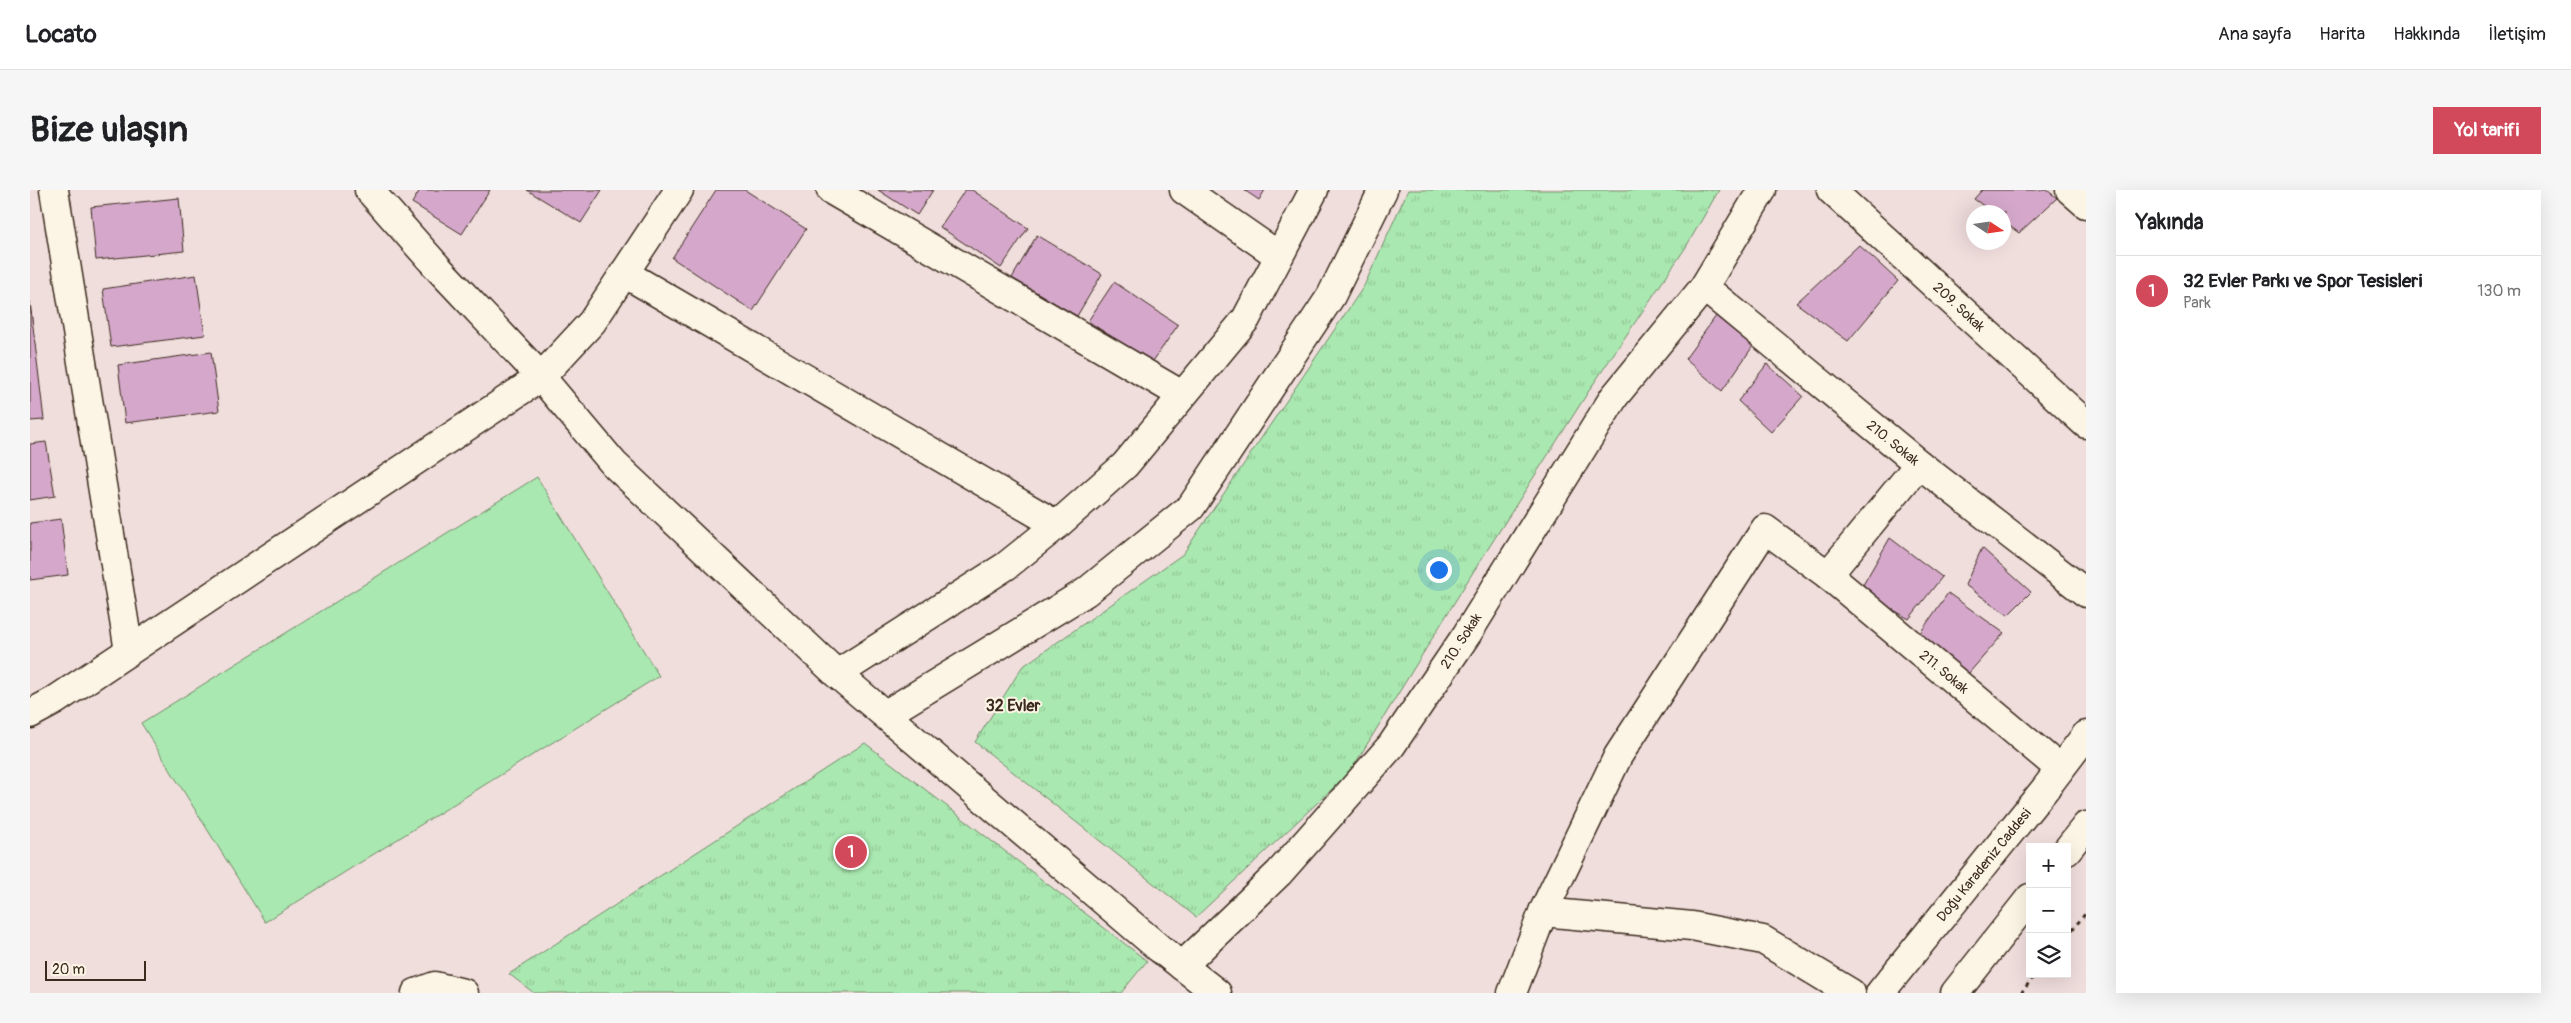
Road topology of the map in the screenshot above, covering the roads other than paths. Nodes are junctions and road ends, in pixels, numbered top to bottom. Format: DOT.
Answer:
graph roads {
  1 [pos="54,190"];
  2 [pos="369,190"];
  3 [pos="679,190"];
  4 [pos="831,190"];
  5 [pos="1184,190"];
  6 [pos="1314,190"];
  7 [pos="1383,190"];
  8 [pos="1762,190"];
  9 [pos="1831,190"];
  10 [pos="2070,190"];
  11 [pos="2086,204"];
  12 [pos="1279,256"];
  13 [pos="624,273"];
  14 [pos="1704,287"];
  15 [pos="541,376"];
  16 [pos="1182,396"];
  17 [pos="2086,424"];
  18 [pos="1919,464"];
  19 [pos="1057,525"];
  20 [pos="1828,575"];
  21 [pos="2086,593"];
  22 [pos="129,651"];
  23 [pos="837,674"];
  24 [pos="30,714"];
  25 [pos="886,714"];
  26 [pos="2086,735"];
  27 [pos="2060,769"];
  28 [pos="2086,826"];
  29 [pos="2071,845"];
  30 [pos="2026,903"];
  31 [pos="1543,912"];
  32 [pos="1182,966"];
  33 [pos="416,993"];
  34 [pos="464,993"];
  35 [pos="1217,993"];
  36 [pos="1512,993"];
  37 [pos="1851,993"];
  38 [pos="1880,993"];
  39 [pos="1955,993"];
  1 -- 22 [label="street"];
  2 -- 15 [label="street"];
  3 -- 13 [label="street"];
  4 -- 16 [label="street"];
  5 -- 12 [label="street"];
  6 -- 12 [label="street"];
  7 -- 25 [label="street"];
  8 -- 14 [label="street, 210. Sokak"];
  9 -- 17 [label="street, 209. Sokak"];
  10 -- 11 [label="street"];
  12 -- 16 [label="street"];
  13 -- 15 [label="street"];
  13 -- 19 [label="street"];
  14 -- 18 [label="street, 210. Sokak"];
  14 -- 32 [label="street, 210. Sokak"];
  15 -- 22 [label="street"];
  15 -- 23 [label="street"];
  16 -- 19 [label="street"];
  18 -- 20 [label="street"];
  18 -- 21 [label="street, 210. Sokak"];
  19 -- 23 [label="street"];
  20 -- 27 [label="street, 211. Sokak"];
  20 -- 31 [label="street, 211. Sokak"];
  22 -- 24 [label="street"];
  23 -- 25 [label="street"];
  25 -- 32 [label="street"];
  26 -- 27 [label="street, Doğu Karadeniz Caddesi"];
  27 -- 38 [label="street, Doğu Karadeniz Caddesi"];
  28 -- 29 [label="street"];
  30 -- 39 [label="street"];
  31 -- 36 [label="street"];
  31 -- 37 [label="street"];
  32 -- 35 [label="street"];
  33 -- 34 [label="street"];
}
